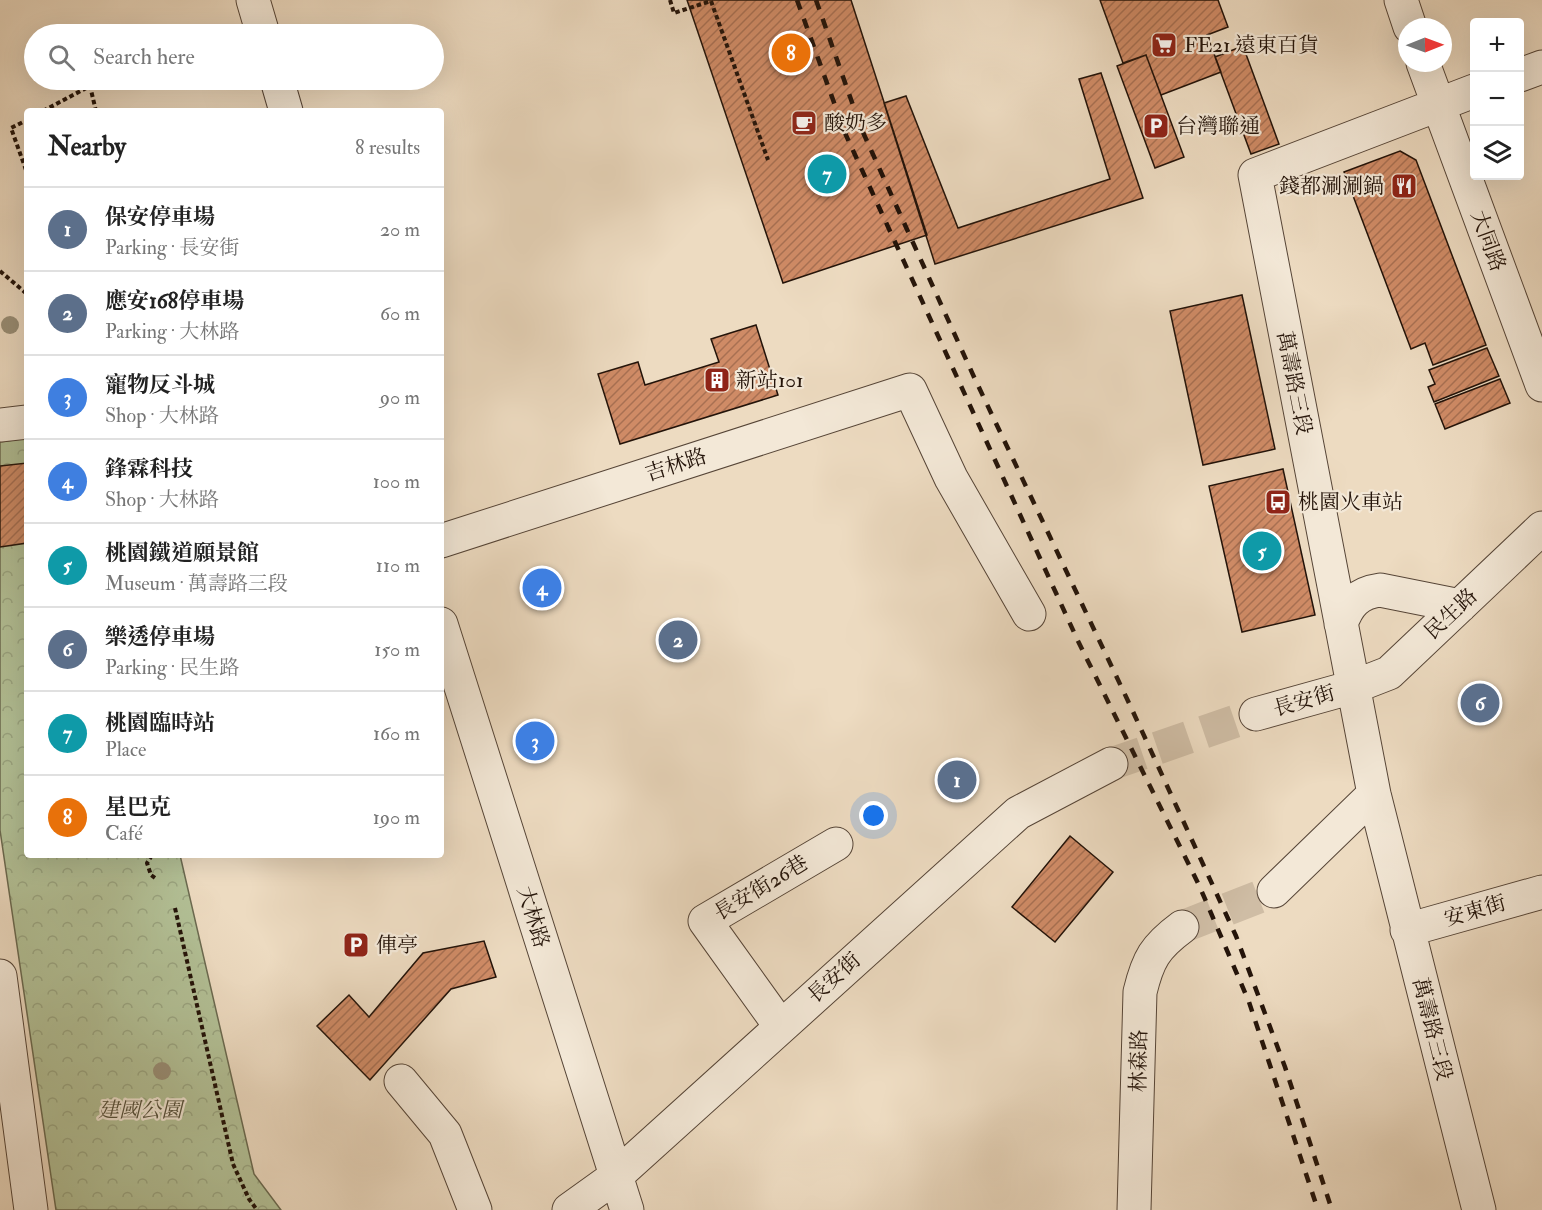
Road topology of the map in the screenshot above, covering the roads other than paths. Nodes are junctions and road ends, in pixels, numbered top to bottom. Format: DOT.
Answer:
graph roads {
  1 [pos="252,0"];
  2 [pos="1401,0"];
  3 [pos="1407,18"];
  4 [pos="260,24"];
  5 [pos="1542,67"];
  6 [pos="1426,72"];
  7 [pos="1524,74"];
  8 [pos="280,90"];
  9 [pos="1470,93"];
  10 [pos="1438,105"];
  11 [pos="285,108"];
  12 [pos="1542,385"];
  13 [pos="24,422"];
  14 [pos="0,425"];
  15 [pos="1542,528"];
  16 [pos="444,540"];
  17 [pos="1460,606"];
  18 [pos="1029,614"];
  19 [pos="1342,631"];
  20 [pos="444,634"];
  21 [pos="1389,673"];
  22 [pos="1353,687"];
  23 [pos="1256,714"];
  24 [pos="1111,764"];
  25 [pos="1373,789"];
  26 [pos="836,844"];
  27 [pos="1274,891"];
  28 [pos="1542,892"];
  29 [pos="1182,927"];
  30 [pos="1407,930"];
  31 [pos="0,976"];
  32 [pos="3,1020"];
  33 [pos="781,1027"];
  34 [pos="401,1081"];
  35 [pos="615,1177"];
  36 [pos="31,1210"];
  37 [pos="475,1210"];
  38 [pos="569,1210"];
  39 [pos="627,1210"];
  40 [pos="1134,1210"];
  41 [pos="1479,1210"];
  1 -- 4 [label="street"];
  2 -- 3 [label="street"];
  5 -- 7 [label="street"];
  6 -- 10 [label="street, 大同路"];
  8 -- 11 [label="street"];
  9 -- 10 [label="street"];
  10 -- 12 [label="street, 大同路"];
  10 -- 19 [label="street, 萬壽路三段"];
  13 -- 14 [label="street"];
  15 -- 17 [label="street, 民生路"];
  16 -- 18 [label="street, 吉林路"];
  17 -- 19 [label="street"];
  17 -- 21 [label="street, 民生路"];
  19 -- 21 [label="street"];
  19 -- 22 [label="street, 萬壽路三段"];
  20 -- 35 [label="street, 大林路"];
  21 -- 22 [label="street, 民生路"];
  22 -- 23 [label="street, 長安街"];
  22 -- 25 [label="street, 萬壽路三段"];
  24 -- 33 [label="street, 長安街"];
  25 -- 27 [label="street"];
  25 -- 30 [label="street, 萬壽路三段"];
  26 -- 33 [label="street, 長安街26巷"];
  28 -- 30 [label="street, 安東街"];
  29 -- 40 [label="street, 林森路"];
  30 -- 41 [label="street, 萬壽路三段"];
  31 -- 32 [label="street"];
  32 -- 36 [label="street"];
  33 -- 35 [label="street, 長安街"];
  34 -- 37 [label="street"];
  35 -- 38 [label="street, 長安街"];
  35 -- 39 [label="street, 大林路"];
}
